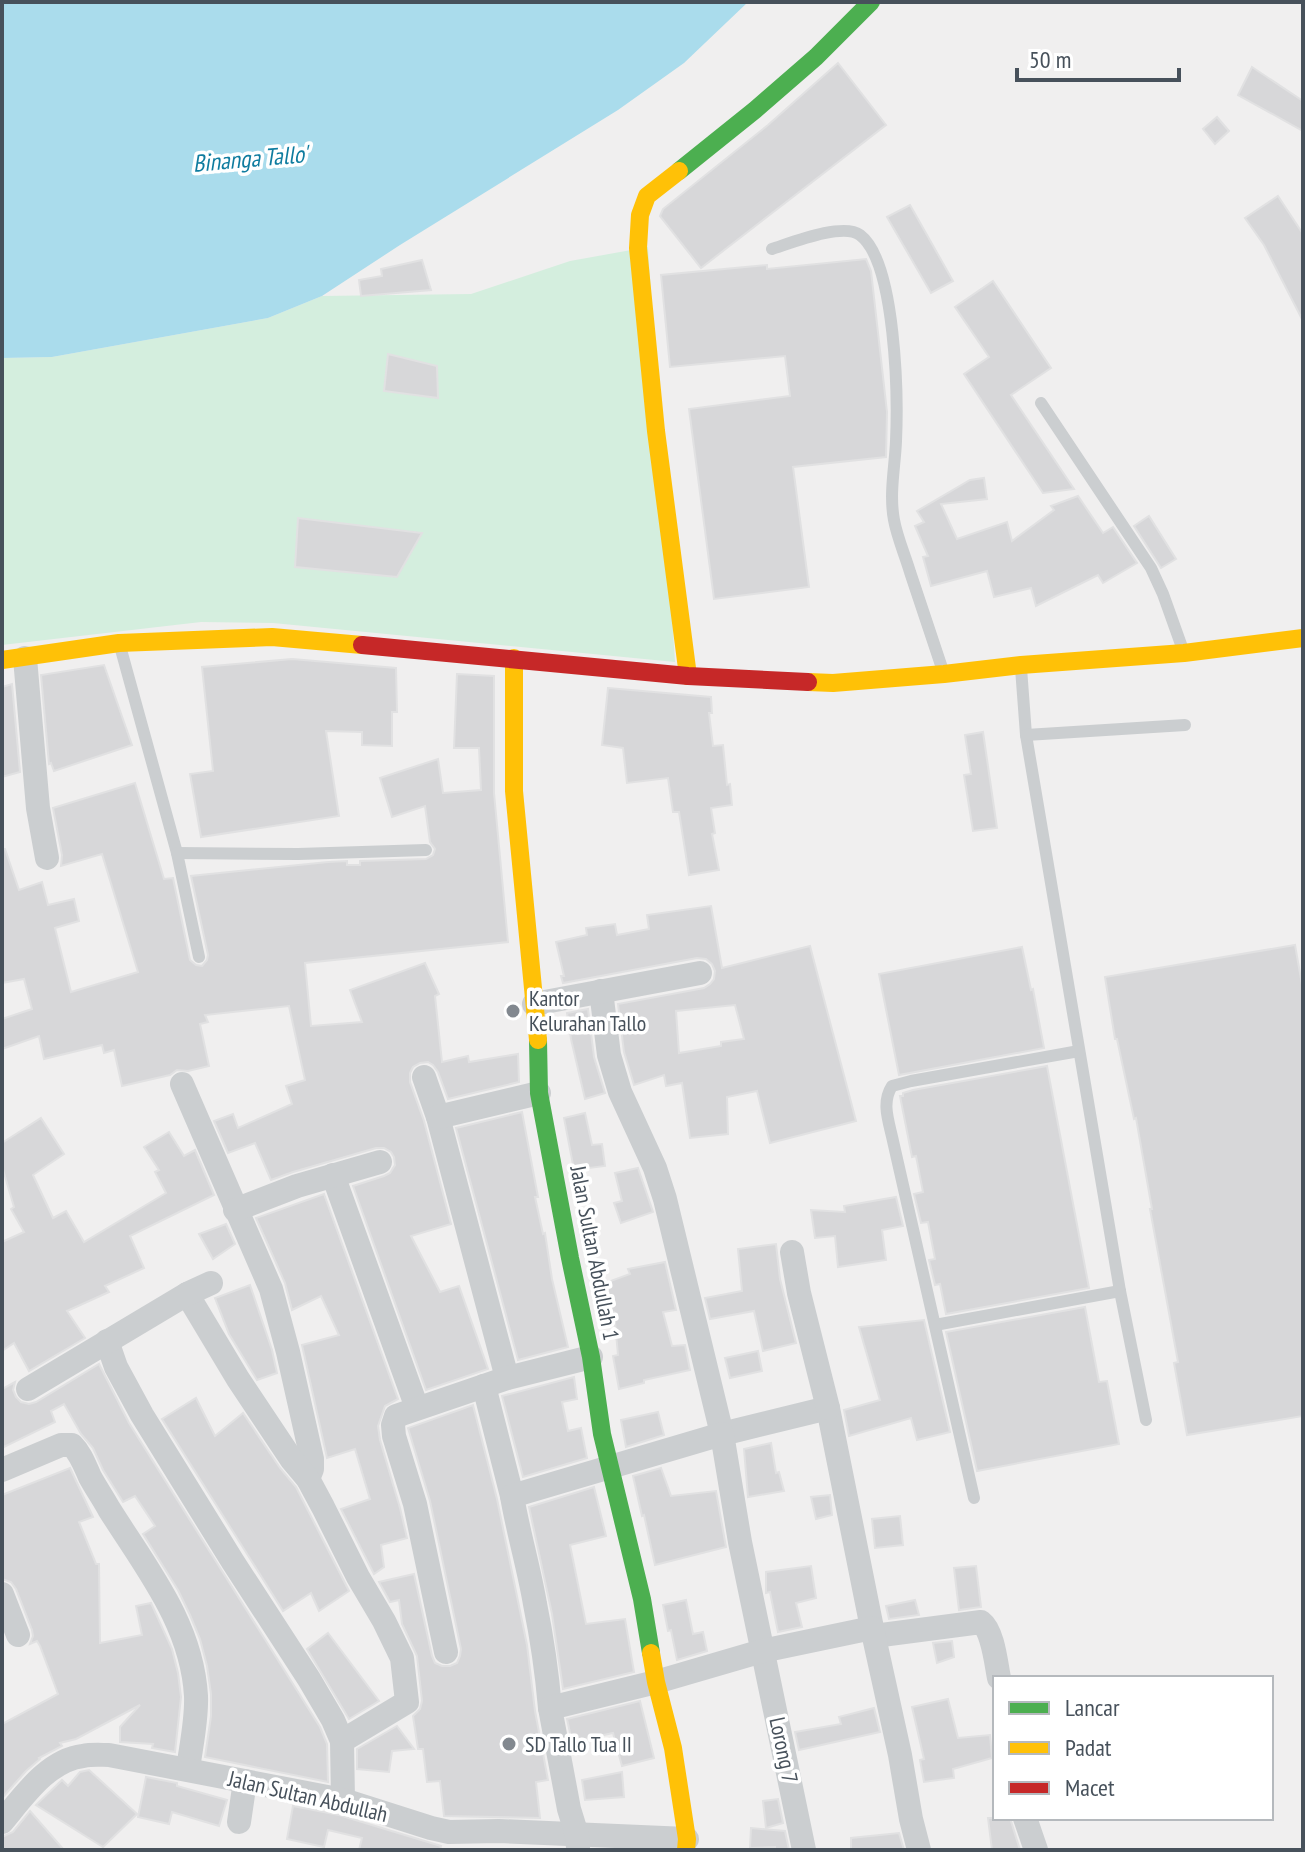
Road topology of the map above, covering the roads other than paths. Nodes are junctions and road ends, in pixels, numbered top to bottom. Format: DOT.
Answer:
graph roads {
  1 [pos="871,2"];
  2 [pos="772,249"];
  3 [pos="1041,403"];
  4 [pos="1303,638"];
  5 [pos="119,643"];
  6 [pos="1184,653"];
  7 [pos="514,658"];
  8 [pos="13,659"];
  9 [pos="1021,665"];
  10 [pos="944,674"];
  11 [pos="688,676"];
  12 [pos="1185,725"];
  13 [pos="1026,735"];
  14 [pos="426,850"];
  15 [pos="177,853"];
  16 [pos="47,858"];
  17 [pos="199,957"];
  18 [pos="700,973"];
  19 [pos="601,991"];
  20 [pos="534,1004"];
  21 [pos="1079,1051"];
  22 [pos="424,1077"];
  23 [pos="182,1084"];
  24 [pos="539,1093"];
  25 [pos="438,1117"];
  26 [pos="380,1162"];
  27 [pos="333,1175"];
  28 [pos="235,1210"];
  29 [pos="792,1252"];
  30 [pos="211,1283"];
  31 [pos="1120,1291"];
  32 [pos="187,1294"];
  33 [pos="935,1325"];
  34 [pos="107,1341"];
  35 [pos="591,1357"];
  36 [pos="496,1382"];
  37 [pos="28,1389"];
  38 [pos="417,1408"];
  39 [pos="828,1408"];
  40 [pos="1146,1420"];
  41 [pos="722,1434"];
  42 [pos="610,1468"];
  43 [pos="2,1470"];
  44 [pos="308,1479"];
  45 [pos="512,1496"];
  46 [pos="974,1498"];
  47 [pos="2,1594"];
  48 [pos="873,1632"];
  49 [pos="18,1635"];
  50 [pos="762,1651"];
  51 [pos="446,1652"];
  52 [pos="999,1676"];
  53 [pos="656,1682"];
  54 [pos="550,1708"];
  55 [pos="342,1741"];
  56 [pos="188,1769"];
  57 [pos="245,1781"];
  58 [pos="343,1800"];
  59 [pos="1026,1820"];
  60 [pos="2,1822"];
  61 [pos="239,1822"];
  62 [pos="429,1839"];
  63 [pos="577,1843"];
  64 [pos="687,1845"];
  65 [pos="804,1850"];
  66 [pos="919,1850"];
  67 [pos="1036,1850"];
  1 -- 11 [label="street"];
  2 -- 10 [label="lane"];
  3 -- 6 [label="lane"];
  4 -- 6 [label="street"];
  5 -- 7 [label="street"];
  5 -- 8 [label="street"];
  5 -- 15 [label="lane"];
  6 -- 9 [label="street"];
  7 -- 11 [label="street"];
  7 -- 20 [label="street, Jalan Sultan Abdullah 1"];
  8 -- 16 [label="street"];
  9 -- 10 [label="street"];
  9 -- 13 [label="lane"];
  10 -- 11 [label="street"];
  12 -- 13 [label="lane"];
  13 -- 21 [label="lane"];
  14 -- 15 [label="lane"];
  15 -- 17 [label="lane"];
  18 -- 19 [label="street"];
  19 -- 20 [label="street"];
  19 -- 41 [label="street, Lorong 7"];
  20 -- 24 [label="street, Jalan Sultan Abdullah 1"];
  21 -- 31 [label="lane"];
  21 -- 33 [label="lane"];
  22 -- 25 [label="street"];
  23 -- 28 [label="street"];
  24 -- 25 [label="street"];
  24 -- 35 [label="street, Jalan Sultan Abdullah 1"];
  25 -- 36 [label="street"];
  26 -- 27 [label="street"];
  27 -- 28 [label="street"];
  27 -- 38 [label="street"];
  28 -- 44 [label="street"];
  29 -- 39 [label="street"];
  30 -- 32 [label="street"];
  31 -- 33 [label="lane"];
  31 -- 40 [label="lane"];
  32 -- 34 [label="street"];
  32 -- 44 [label="street"];
  33 -- 46 [label="lane"];
  34 -- 37 [label="street"];
  34 -- 55 [label="street"];
  35 -- 36 [label="street"];
  35 -- 42 [label="street, Jalan Sultan Abdullah 1"];
  36 -- 38 [label="street"];
  36 -- 45 [label="street"];
  38 -- 51 [label="street"];
  39 -- 41 [label="street"];
  39 -- 48 [label="street"];
  41 -- 42 [label="street"];
  41 -- 50 [label="street, Lorong 7"];
  42 -- 45 [label="street"];
  42 -- 53 [label="street, Jalan Sultan Abdullah 1"];
  43 -- 56 [label="street"];
  44 -- 55 [label="street"];
  45 -- 54 [label="street"];
  47 -- 49 [label="street"];
  48 -- 50 [label="street"];
  48 -- 52 [label="street"];
  48 -- 66 [label="street"];
  50 -- 53 [label="street"];
  50 -- 65 [label="street, Lorong 7"];
  53 -- 54 [label="street"];
  53 -- 64 [label="street, Jalan Sultan Abdullah 1"];
  54 -- 63 [label="street"];
  55 -- 58 [label="street"];
  56 -- 57 [label="street, Jalan Sultan Abdullah"];
  56 -- 60 [label="street, Jalan Sultan Abdullah"];
  57 -- 58 [label="street, Jalan Sultan Abdullah"];
  57 -- 61 [label="street"];
  58 -- 62 [label="street, Jalan Sultan Abdullah"];
  59 -- 67 [label="street"];
  62 -- 63 [label="street, Jalan Sultan Abdullah"];
  63 -- 64 [label="street, Jalan Sultan Abdullah"];
}
